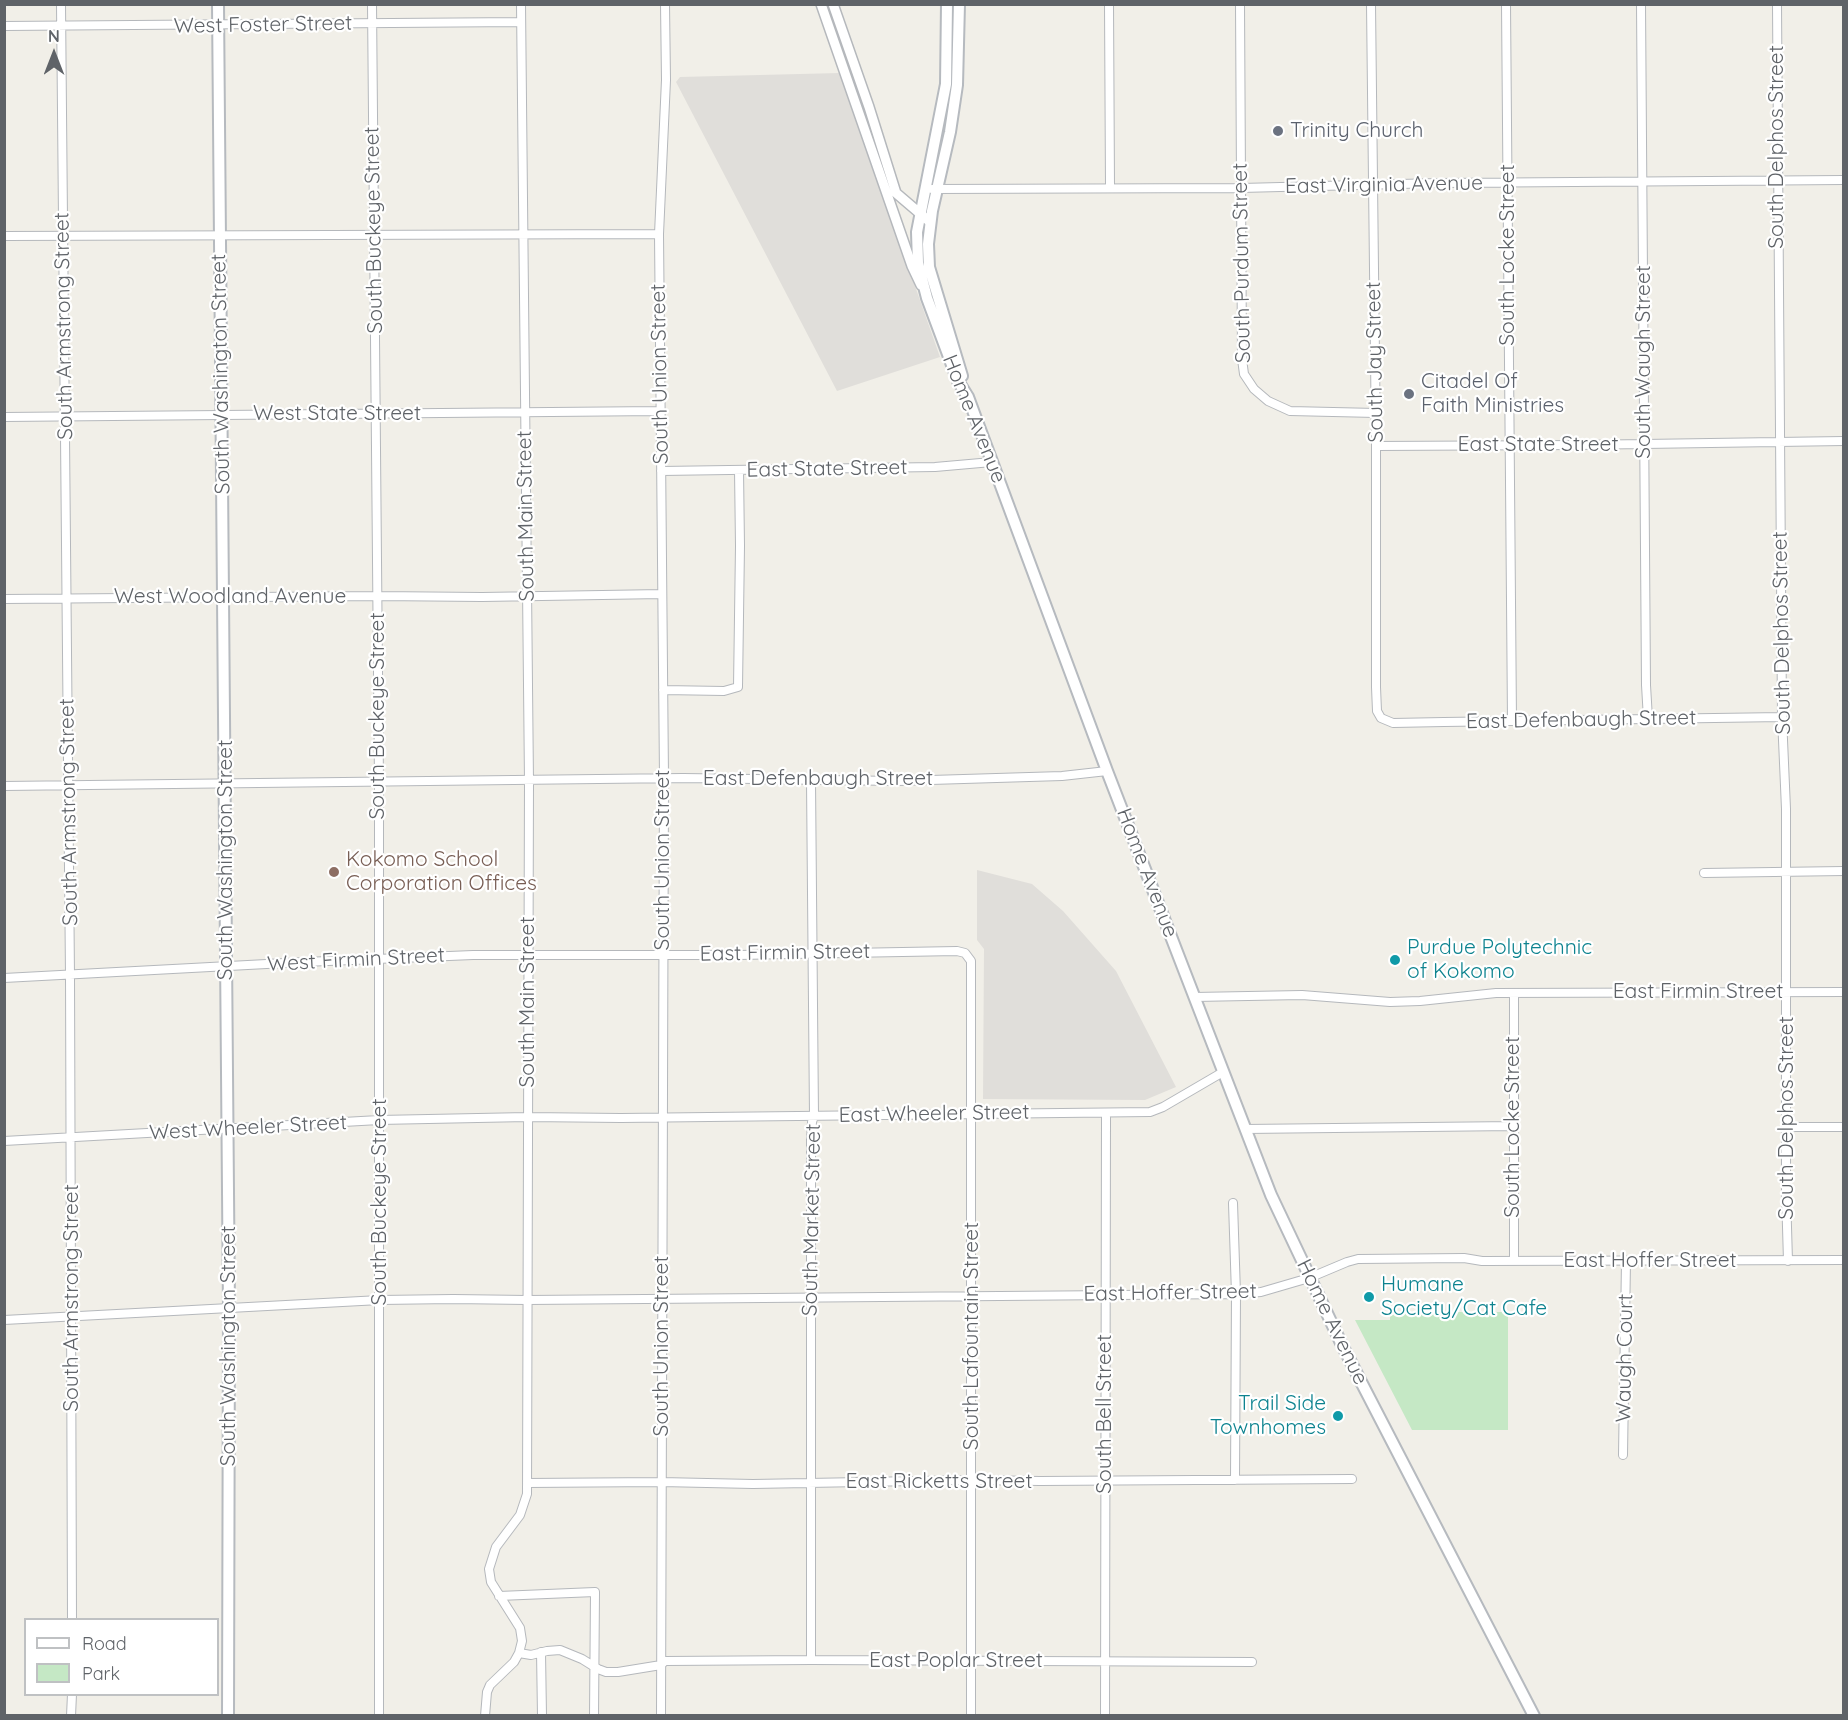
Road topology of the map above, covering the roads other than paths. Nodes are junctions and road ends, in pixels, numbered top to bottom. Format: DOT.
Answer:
graph roads {
  1 [pos="61,4"];
  2 [pos="218,4"];
  3 [pos="372,4"];
  4 [pos="521,4"];
  5 [pos="665,4"];
  6 [pos="821,4"];
  7 [pos="833,4"];
  8 [pos="948,4"];
  9 [pos="959,4"];
  10 [pos="1109,4"];
  11 [pos="1240,4"];
  12 [pos="1371,4"];
  13 [pos="1506,4"];
  14 [pos="1641,4"];
  15 [pos="1776,4"];
  16 [pos="521,22"];
  17 [pos="372,23"];
  18 [pos="218,25"];
  19 [pos="4,26"];
  20 [pos="61,26"];
  21 [pos="1844,180"];
  22 [pos="1778,181"];
  23 [pos="1643,182"];
  24 [pos="1508,183"];
  25 [pos="1373,185"];
  26 [pos="1110,188"];
  27 [pos="1241,188"];
  28 [pos="925,189"];
  29 [pos="937,189"];
  30 [pos="920,213"];
  31 [pos="930,222"];
  32 [pos="523,234"];
  33 [pos="659,234"];
  34 [pos="4,236"];
  35 [pos="63,236"];
  36 [pos="220,236"];
  37 [pos="374,236"];
  38 [pos="927,298"];
  39 [pos="968,397"];
  40 [pos="660,411"];
  41 [pos="525,413"];
  42 [pos="1376,413"];
  43 [pos="222,414"];
  44 [pos="375,414"];
  45 [pos="4,417"];
  46 [pos="65,417"];
  47 [pos="1844,441"];
  48 [pos="1780,442"];
  49 [pos="1644,444"];
  50 [pos="1376,446"];
  51 [pos="1509,446"];
  52 [pos="992,462"];
  53 [pos="739,470"];
  54 [pos="661,471"];
  55 [pos="662,594"];
  56 [pos="378,596"];
  57 [pos="224,597"];
  58 [pos="527,597"];
  59 [pos="4,599"];
  60 [pos="67,599"];
  61 [pos="663,690"];
  62 [pos="1782,717"];
  63 [pos="1381,718"];
  64 [pos="1648,719"];
  65 [pos="1512,721"];
  66 [pos="1107,771"];
  67 [pos="664,779"];
  68 [pos="811,780"];
  69 [pos="529,781"];
  70 [pos="379,782"];
  71 [pos="226,783"];
  72 [pos="68,785"];
  73 [pos="4,786"];
  74 [pos="1844,871"];
  75 [pos="1787,872"];
  76 [pos="1704,873"];
  77 [pos="813,953"];
  78 [pos="528,954"];
  79 [pos="663,954"];
  80 [pos="969,957"];
  81 [pos="379,958"];
  82 [pos="227,967"];
  83 [pos="70,975"];
  84 [pos="4,978"];
  85 [pos="1844,992"];
  86 [pos="1514,993"];
  87 [pos="1787,993"];
  88 [pos="1194,997"];
  89 [pos="1223,1072"];
  90 [pos="1106,1113"];
  91 [pos="971,1114"];
  92 [pos="814,1116"];
  93 [pos="527,1117"];
  94 [pos="662,1117"];
  95 [pos="379,1120"];
  96 [pos="1514,1126"];
  97 [pos="1786,1127"];
  98 [pos="1844,1127"];
  99 [pos="228,1129"];
  100 [pos="1245,1129"];
  101 [pos="71,1137"];
  102 [pos="4,1142"];
  103 [pos="1233,1203"];
  104 [pos="1844,1260"];
  105 [pos="1514,1261"];
  106 [pos="1626,1261"];
  107 [pos="1788,1261"];
  108 [pos="1309,1278"];
  109 [pos="1236,1294"];
  110 [pos="1105,1295"];
  111 [pos="972,1296"];
  112 [pos="811,1298"];
  113 [pos="662,1299"];
  114 [pos="380,1300"];
  115 [pos="526,1300"];
  116 [pos="229,1308"];
  117 [pos="72,1318"];
  118 [pos="4,1320"];
  119 [pos="1623,1455"];
  120 [pos="1235,1479"];
  121 [pos="1352,1479"];
  122 [pos="972,1480"];
  123 [pos="1105,1480"];
  124 [pos="661,1482"];
  125 [pos="527,1483"];
  126 [pos="811,1483"];
  127 [pos="499,1596"];
  128 [pos="72,1618"];
  129 [pos="542,1652"];
  130 [pos="519,1653"];
  131 [pos="811,1660"];
  132 [pos="971,1660"];
  133 [pos="1105,1662"];
  134 [pos="1252,1662"];
  135 [pos="661,1665"];
  136 [pos="594,1667"];
  137 [pos="72,1696"];
  138 [pos="72,1716"];
  139 [pos="228,1716"];
  140 [pos="379,1716"];
  141 [pos="485,1716"];
  142 [pos="542,1716"];
  143 [pos="594,1716"];
  144 [pos="661,1716"];
  145 [pos="971,1716"];
  146 [pos="1105,1716"];
  147 [pos="1534,1716"];
  1 -- 20 [label="street, South Armstrong Street"];
  2 -- 18 [label="main road, South Washington Street"];
  3 -- 17 [label="street, South Buckeye Street"];
  4 -- 16 [label="street, South Main Street"];
  5 -- 33 [label="street, South Union Street"];
  6 -- 38 [label="street, Home Avenue"];
  7 -- 30 [label="street"];
  8 -- 28 [label="main road"];
  9 -- 29 [label="main road"];
  10 -- 26 [label="street"];
  11 -- 27 [label="street, South Purdum Street"];
  12 -- 25 [label="street, South Jay Street"];
  13 -- 24 [label="street, South Locke Street"];
  14 -- 23 [label="street, South Waugh Street"];
  15 -- 22 [label="street, South Delphos Street"];
  16 -- 17 [label="street, West Foster Street"];
  16 -- 32 [label="street, South Main Street"];
  17 -- 18 [label="street, West Foster Street"];
  17 -- 37 [label="street, South Buckeye Street"];
  18 -- 20 [label="street, West Foster Street"];
  18 -- 36 [label="main road, South Washington Street"];
  19 -- 20 [label="street, West Foster Street"];
  20 -- 35 [label="street, South Armstrong Street"];
  21 -- 22 [label="street, East Virginia Avenue"];
  22 -- 23 [label="street, East Virginia Avenue"];
  22 -- 48 [label="street, South Delphos Street"];
  23 -- 24 [label="street, East Virginia Avenue"];
  23 -- 49 [label="street, South Waugh Street"];
  24 -- 25 [label="street, East Virginia Avenue"];
  24 -- 51 [label="street, South Locke Street"];
  25 -- 27 [label="street, East Virginia Avenue"];
  25 -- 42 [label="street, South Jay Street"];
  26 -- 27 [label="street, East Virginia Avenue"];
  26 -- 29 [label="street, East Virginia Avenue"];
  27 -- 42 [label="street, South Purdum Street"];
  28 -- 29 [label="street, East Virginia Avenue"];
  28 -- 30 [label="main road"];
  29 -- 31 [label="main road"];
  30 -- 31 [label="street"];
  30 -- 38 [label="main road"];
  31 -- 39 [label="main road"];
  32 -- 33 [label="street"];
  32 -- 37 [label="street"];
  32 -- 41 [label="street, South Main Street"];
  33 -- 40 [label="street, South Union Street"];
  34 -- 35 [label="street"];
  35 -- 36 [label="street"];
  35 -- 46 [label="street, South Armstrong Street"];
  36 -- 37 [label="street"];
  36 -- 43 [label="main road, South Washington Street"];
  37 -- 44 [label="street, South Buckeye Street"];
  38 -- 39 [label="main road, Home Avenue"];
  39 -- 52 [label="main road, Home Avenue"];
  40 -- 41 [label="street"];
  40 -- 54 [label="street, South Union Street"];
  41 -- 44 [label="street, West State Street"];
  41 -- 58 [label="street, South Main Street"];
  42 -- 50 [label="street, South Jay Street"];
  43 -- 44 [label="street, West State Street"];
  43 -- 46 [label="street, West State Street"];
  43 -- 57 [label="main road, South Washington Street"];
  44 -- 56 [label="street, South Buckeye Street"];
  45 -- 46 [label="street, West State Street"];
  46 -- 60 [label="street, South Armstrong Street"];
  47 -- 48 [label="street, East State Street"];
  48 -- 49 [label="street, East State Street"];
  48 -- 62 [label="street, South Delphos Street"];
  49 -- 51 [label="street, East State Street"];
  49 -- 64 [label="street, South Waugh Street"];
  50 -- 51 [label="street, East State Street"];
  50 -- 63 [label="street, South Jay Street"];
  51 -- 65 [label="street, South Locke Street"];
  52 -- 53 [label="street, East State Street"];
  52 -- 66 [label="main road, Home Avenue"];
  53 -- 54 [label="street, East State Street"];
  53 -- 61 [label="street"];
  54 -- 55 [label="street, South Union Street"];
  55 -- 58 [label="street, West Woodland Avenue"];
  55 -- 61 [label="street, South Union Street"];
  56 -- 57 [label="street, West Woodland Avenue"];
  56 -- 58 [label="street, West Woodland Avenue"];
  56 -- 70 [label="street, South Buckeye Street"];
  57 -- 60 [label="street, West Woodland Avenue"];
  57 -- 71 [label="main road, South Washington Street"];
  58 -- 69 [label="street, South Main Street"];
  59 -- 60 [label="street, West Woodland Avenue"];
  60 -- 72 [label="street, South Armstrong Street"];
  61 -- 67 [label="street, South Union Street"];
  62 -- 64 [label="street, East Defenbaugh Street"];
  62 -- 75 [label="street, South Delphos Street"];
  63 -- 65 [label="street, East Defenbaugh Street"];
  64 -- 65 [label="street, East Defenbaugh Street"];
  66 -- 68 [label="street, East Defenbaugh Street"];
  66 -- 88 [label="main road, Home Avenue"];
  67 -- 68 [label="street, East Defenbaugh Street"];
  67 -- 69 [label="street, East Defenbaugh Street"];
  67 -- 79 [label="street, South Union Street"];
  68 -- 77 [label="street, South Market Street"];
  69 -- 70 [label="street, East Defenbaugh Street"];
  69 -- 78 [label="street, South Main Street"];
  70 -- 71 [label="street, East Defenbaugh Street"];
  70 -- 81 [label="street, South Buckeye Street"];
  71 -- 72 [label="street, East Defenbaugh Street"];
  71 -- 82 [label="main road, South Washington Street"];
  72 -- 73 [label="street, East Defenbaugh Street"];
  72 -- 83 [label="street, South Armstrong Street"];
  74 -- 75 [label="street"];
  75 -- 76 [label="street"];
  75 -- 87 [label="street, South Delphos Street"];
  77 -- 79 [label="street, East Firmin Street"];
  77 -- 80 [label="street, East Firmin Street"];
  77 -- 92 [label="street, South Market Street"];
  78 -- 79 [label="street, East Firmin Street"];
  78 -- 81 [label="street, West Firmin Street"];
  78 -- 93 [label="street, South Main Street"];
  79 -- 94 [label="street, South Union Street"];
  80 -- 91 [label="street, South Lafountain Street"];
  81 -- 82 [label="street, West Firmin Street"];
  81 -- 95 [label="street, South Buckeye Street"];
  82 -- 83 [label="street, West Firmin Street"];
  82 -- 99 [label="main road, South Washington Street"];
  83 -- 84 [label="street, West Firmin Street"];
  83 -- 101 [label="street, South Armstrong Street"];
  85 -- 87 [label="street, East Firmin Street"];
  86 -- 87 [label="street, East Firmin Street"];
  86 -- 88 [label="street, East Firmin Street"];
  86 -- 96 [label="street, South Locke Street"];
  87 -- 97 [label="street, South Delphos Street"];
  88 -- 89 [label="main road, Home Avenue"];
  89 -- 90 [label="street, East Wheeler Street"];
  89 -- 100 [label="main road, Home Avenue"];
  90 -- 91 [label="street, East Wheeler Street"];
  90 -- 110 [label="street, South Bell Street"];
  91 -- 92 [label="street, East Wheeler Street"];
  91 -- 111 [label="street, South Lafountain Street"];
  92 -- 94 [label="street, East Wheeler Street"];
  92 -- 112 [label="street, South Market Street"];
  93 -- 94 [label="street, East Wheeler Street"];
  93 -- 95 [label="street, West Wheeler Street"];
  93 -- 115 [label="street, South Main Street"];
  94 -- 113 [label="street, South Union Street"];
  95 -- 99 [label="street, West Wheeler Street"];
  95 -- 114 [label="street, South Buckeye Street"];
  96 -- 100 [label="street"];
  96 -- 105 [label="street, South Locke Street"];
  97 -- 98 [label="street"];
  97 -- 107 [label="street, South Delphos Street"];
  99 -- 101 [label="street, West Wheeler Street"];
  99 -- 116 [label="main road, South Washington Street"];
  100 -- 108 [label="main road, Home Avenue"];
  101 -- 102 [label="street, West Wheeler Street"];
  101 -- 117 [label="street, South Armstrong Street"];
  103 -- 109 [label="street"];
  104 -- 107 [label="street, East Hoffer Street"];
  105 -- 106 [label="street, East Hoffer Street"];
  105 -- 108 [label="street, East Hoffer Street"];
  106 -- 107 [label="street, East Hoffer Street"];
  106 -- 119 [label="street, Waugh Court"];
  108 -- 109 [label="street, East Hoffer Street"];
  108 -- 147 [label="main road, Home Avenue"];
  109 -- 110 [label="street, East Hoffer Street"];
  109 -- 120 [label="street"];
  110 -- 111 [label="street, East Hoffer Street"];
  110 -- 123 [label="street, South Bell Street"];
  111 -- 112 [label="street, East Hoffer Street"];
  111 -- 122 [label="street, South Lafountain Street"];
  112 -- 113 [label="street, East Hoffer Street"];
  112 -- 126 [label="street, South Market Street"];
  113 -- 115 [label="street, East Hoffer Street"];
  113 -- 124 [label="street, South Union Street"];
  114 -- 115 [label="street, East Hoffer Street"];
  114 -- 116 [label="street, East Hoffer Street"];
  114 -- 140 [label="street, South Buckeye Street"];
  115 -- 125 [label="street, South Main Street"];
  116 -- 117 [label="street, East Hoffer Street"];
  116 -- 139 [label="main road, South Washington Street"];
  117 -- 118 [label="street, East Hoffer Street"];
  117 -- 128 [label="street, South Armstrong Street"];
  120 -- 121 [label="street, East Ricketts Street"];
  120 -- 123 [label="street, East Ricketts Street"];
  122 -- 123 [label="street, East Ricketts Street"];
  122 -- 126 [label="street, East Ricketts Street"];
  122 -- 132 [label="street, South Lafountain Street"];
  123 -- 133 [label="street, South Bell Street"];
  124 -- 125 [label="street, East Ricketts Street"];
  124 -- 126 [label="street, East Ricketts Street"];
  124 -- 135 [label="street, South Union Street"];
  125 -- 127 [label="street, South Main Street"];
  126 -- 131 [label="street, South Market Street"];
  127 -- 130 [label="street, South Main Street"];
  127 -- 136 [label="street"];
  129 -- 130 [label="street, East Poplar Street"];
  129 -- 136 [label="street, East Poplar Street"];
  129 -- 142 [label="street"];
  130 -- 141 [label="street"];
  131 -- 132 [label="street, East Poplar Street"];
  131 -- 135 [label="street, East Poplar Street"];
  132 -- 133 [label="street, East Poplar Street"];
  132 -- 145 [label="street, South Lafountain Street"];
  133 -- 134 [label="street, East Poplar Street"];
  133 -- 146 [label="street, South Bell Street"];
  135 -- 136 [label="street, East Poplar Street"];
  135 -- 144 [label="street, South Union Street"];
  136 -- 143 [label="street"];
  137 -- 138 [label="street"];
}
